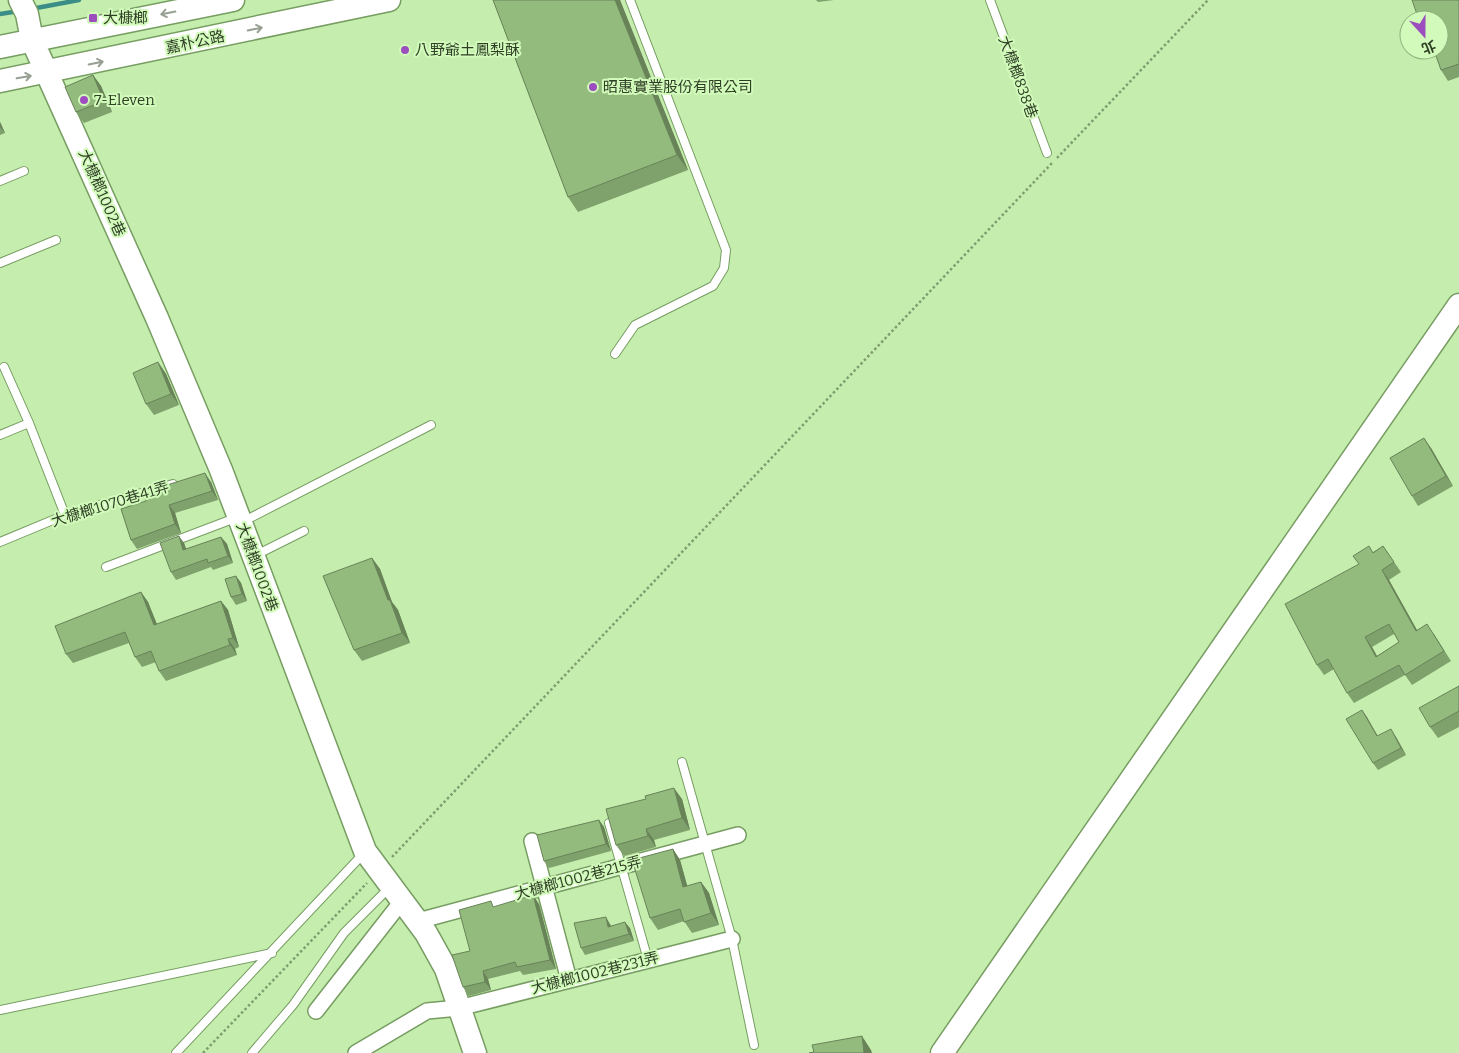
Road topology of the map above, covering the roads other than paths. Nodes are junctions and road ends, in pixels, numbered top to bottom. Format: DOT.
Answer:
graph roads {
  1 [pos="20,0"];
  2 [pos="233,0"];
  3 [pos="389,0"];
  4 [pos="630,0"];
  5 [pos="990,0"];
  6 [pos="32,40"];
  7 [pos="0,47"];
  8 [pos="48,73"];
  9 [pos="0,82"];
  10 [pos="1047,154"];
  11 [pos="24,171"];
  12 [pos="0,181"];
  13 [pos="56,240"];
  14 [pos="0,263"];
  15 [pos="1459,305"];
  16 [pos="615,354"];
  17 [pos="4,367"];
  18 [pos="28,423"];
  19 [pos="431,425"];
  20 [pos="0,435"];
  21 [pos="184,481"];
  22 [pos="65,515"];
  23 [pos="238,517"];
  24 [pos="304,531"];
  25 [pos="0,542"];
  26 [pos="253,556"];
  27 [pos="106,567"];
  28 [pos="682,762"];
  29 [pos="609,823"];
  30 [pos="738,835"];
  31 [pos="532,841"];
  32 [pos="705,843"];
  33 [pos="365,852"];
  34 [pos="621,866"];
  35 [pos="391,885"];
  36 [pos="543,887"];
  37 [pos="418,921"];
  38 [pos="732,939"];
  39 [pos="272,953"];
  40 [pos="648,960"];
  41 [pos="569,980"];
  42 [pos="459,1008"];
  43 [pos="0,1010"];
  44 [pos="316,1011"];
  45 [pos="754,1045"];
  46 [pos="176,1053"];
  47 [pos="252,1053"];
  48 [pos="356,1053"];
  49 [pos="475,1053"];
  50 [pos="942,1053"];
  1 -- 6 [label="main road, 大槺榔1002巷"];
  2 -- 6 [label="main road, one-way"];
  8 -- 3 [label="main road, 嘉朴公路, one-way"];
  4 -- 16 [label="lane"];
  5 -- 10 [label="lane, 大槺榔838巷"];
  6 -- 7 [label="main road"];
  6 -- 8 [label="main road, 大槺榔1002巷"];
  9 -- 8 [label="main road, 嘉朴公路, one-way"];
  8 -- 23 [label="main road, 大槺榔1002巷"];
  11 -- 12 [label="lane"];
  13 -- 14 [label="lane"];
  15 -- 50 [label="main road"];
  17 -- 18 [label="lane"];
  18 -- 20 [label="lane"];
  18 -- 22 [label="lane"];
  19 -- 23 [label="lane"];
  21 -- 22 [label="lane, 大槺榔1070巷41弄"];
  22 -- 25 [label="lane, 大槺榔1070巷41弄"];
  23 -- 26 [label="main road, 大槺榔1002巷"];
  23 -- 27 [label="lane"];
  24 -- 26 [label="lane"];
  26 -- 33 [label="main road, 大槺榔1002巷"];
  28 -- 32 [label="lane"];
  29 -- 34 [label="lane"];
  30 -- 32 [label="street, 大槺榔1002巷215弄"];
  31 -- 36 [label="street"];
  32 -- 34 [label="street, 大槺榔1002巷215弄"];
  32 -- 38 [label="lane"];
  33 -- 35 [label="main road, 大槺榔1002巷"];
  33 -- 39 [label="lane"];
  34 -- 36 [label="street, 大槺榔1002巷215弄"];
  34 -- 40 [label="lane"];
  35 -- 37 [label="main road, 大槺榔1002巷"];
  35 -- 44 [label="street"];
  35 -- 47 [label="lane"];
  36 -- 37 [label="street, 大槺榔1002巷215弄"];
  36 -- 41 [label="street"];
  37 -- 42 [label="main road, 大槺榔1002巷"];
  38 -- 40 [label="street, 大槺榔1002巷231弄"];
  38 -- 45 [label="lane"];
  39 -- 43 [label="lane"];
  39 -- 46 [label="lane"];
  40 -- 41 [label="street, 大槺榔1002巷231弄"];
  41 -- 42 [label="street, 大槺榔1002巷231弄"];
  42 -- 48 [label="street, 大槺榔1002巷231弄"];
  42 -- 49 [label="main road, 大槺榔1002巷"];
}
